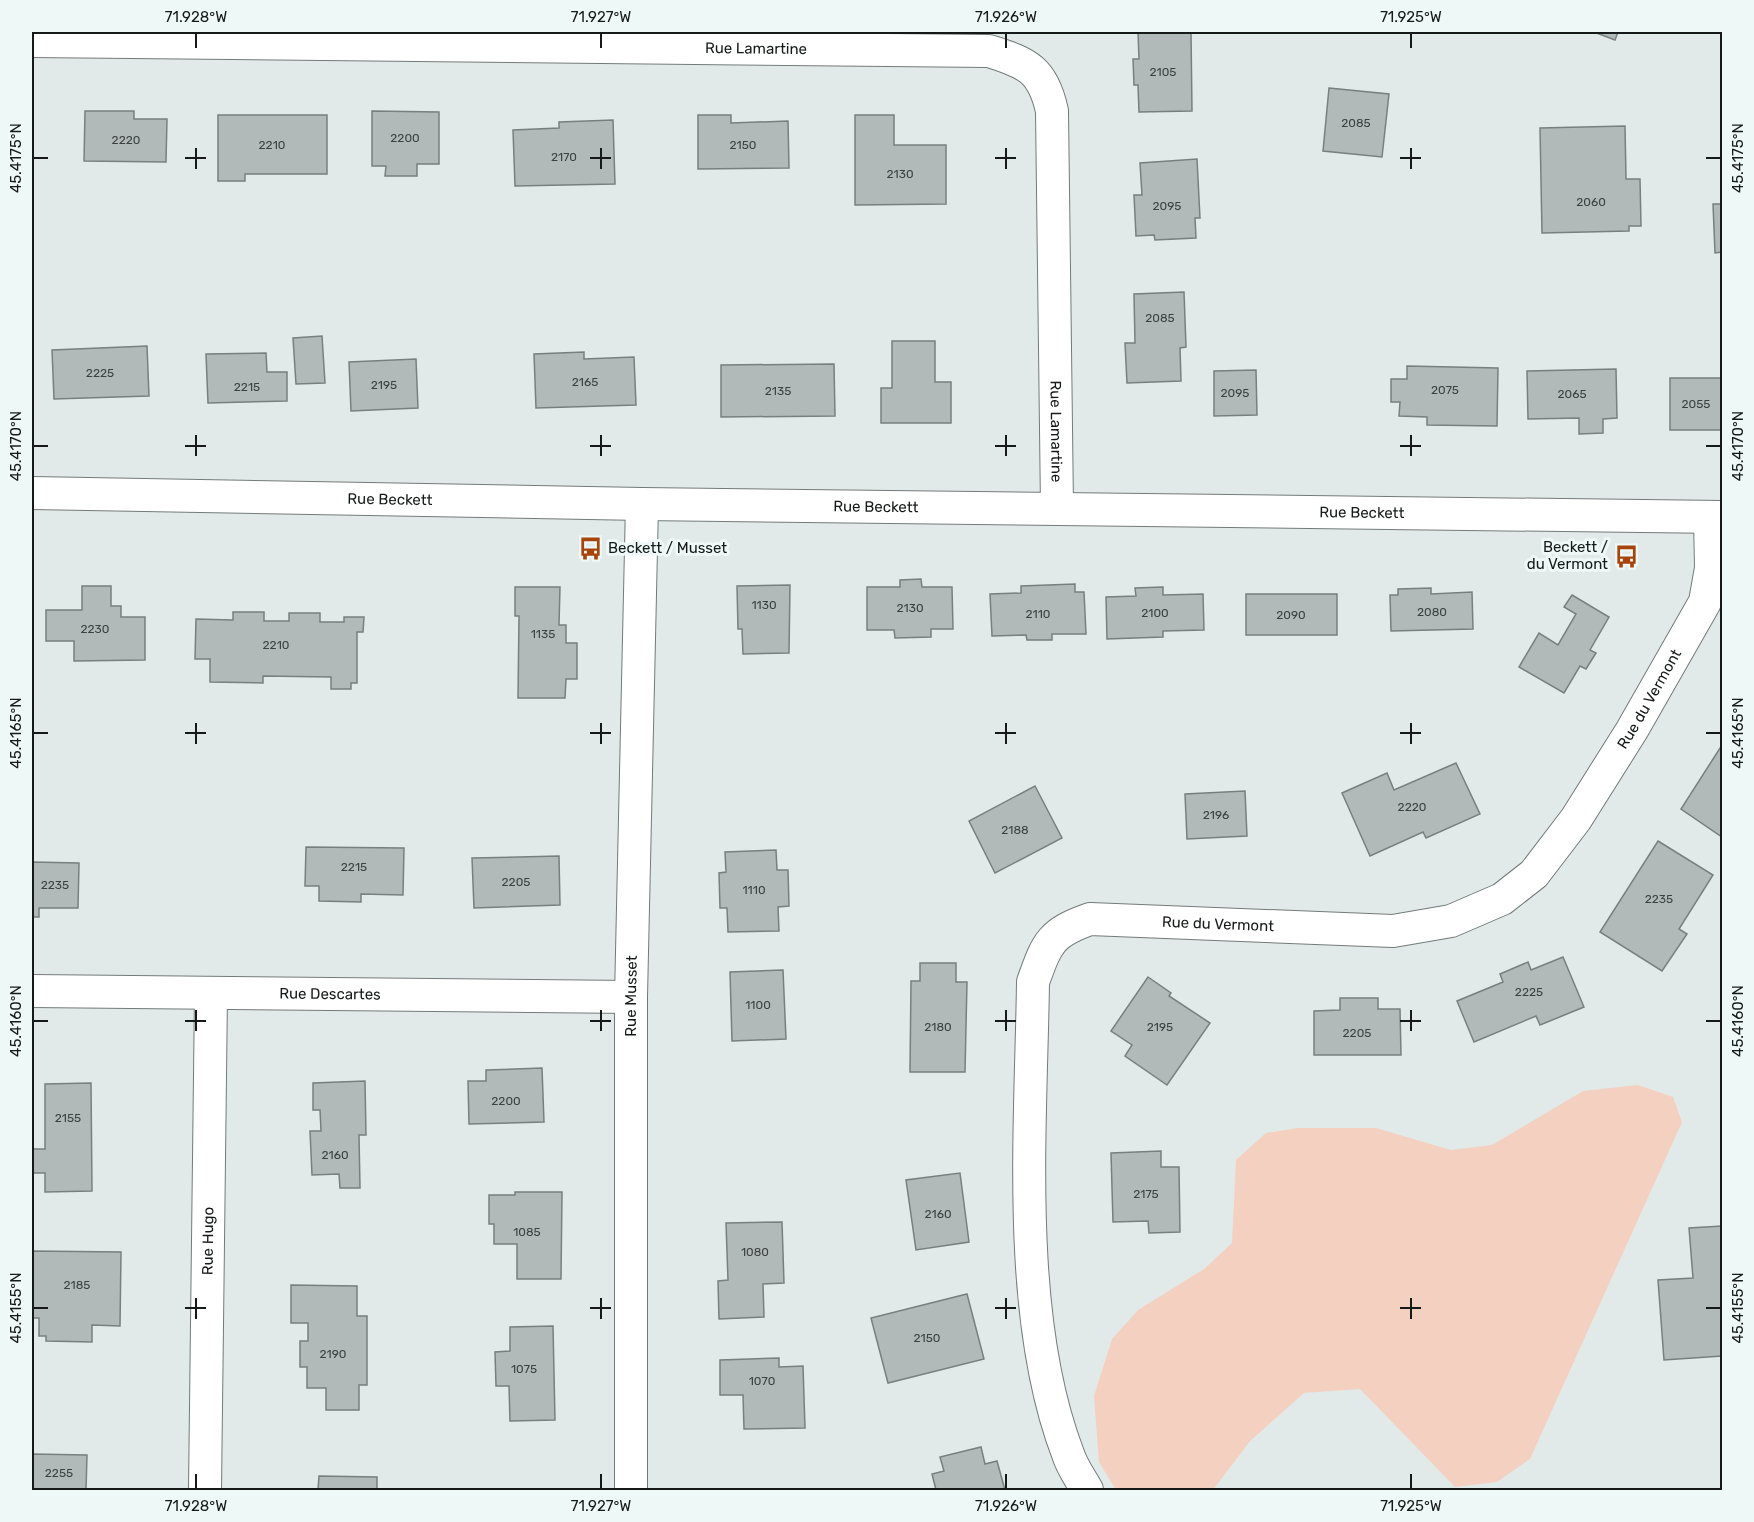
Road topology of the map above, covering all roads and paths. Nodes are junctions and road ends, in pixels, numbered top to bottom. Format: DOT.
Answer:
graph roads {
  1 [pos="32,41"];
  2 [pos="32,493"];
  3 [pos="642,504"];
  4 [pos="1057,507"];
  5 [pos="1716,517"];
  6 [pos="32,991"];
  7 [pos="211,993"];
  8 [pos="631,997"];
  9 [pos="205,1491"];
  10 [pos="631,1491"];
  11 [pos="1087,1491"];
  1 -- 4 [label="street, Rue Lamartine"];
  2 -- 3 [label="street, Rue Beckett"];
  3 -- 4 [label="street, Rue Beckett"];
  3 -- 8 [label="street, Rue Musset"];
  4 -- 5 [label="street, Rue Beckett"];
  5 -- 11 [label="street, Rue du Vermont"];
  6 -- 7 [label="street, Rue Descartes"];
  7 -- 8 [label="street, Rue Descartes"];
  7 -- 9 [label="street, Rue Hugo"];
  8 -- 10 [label="street, Rue Musset"];
}
